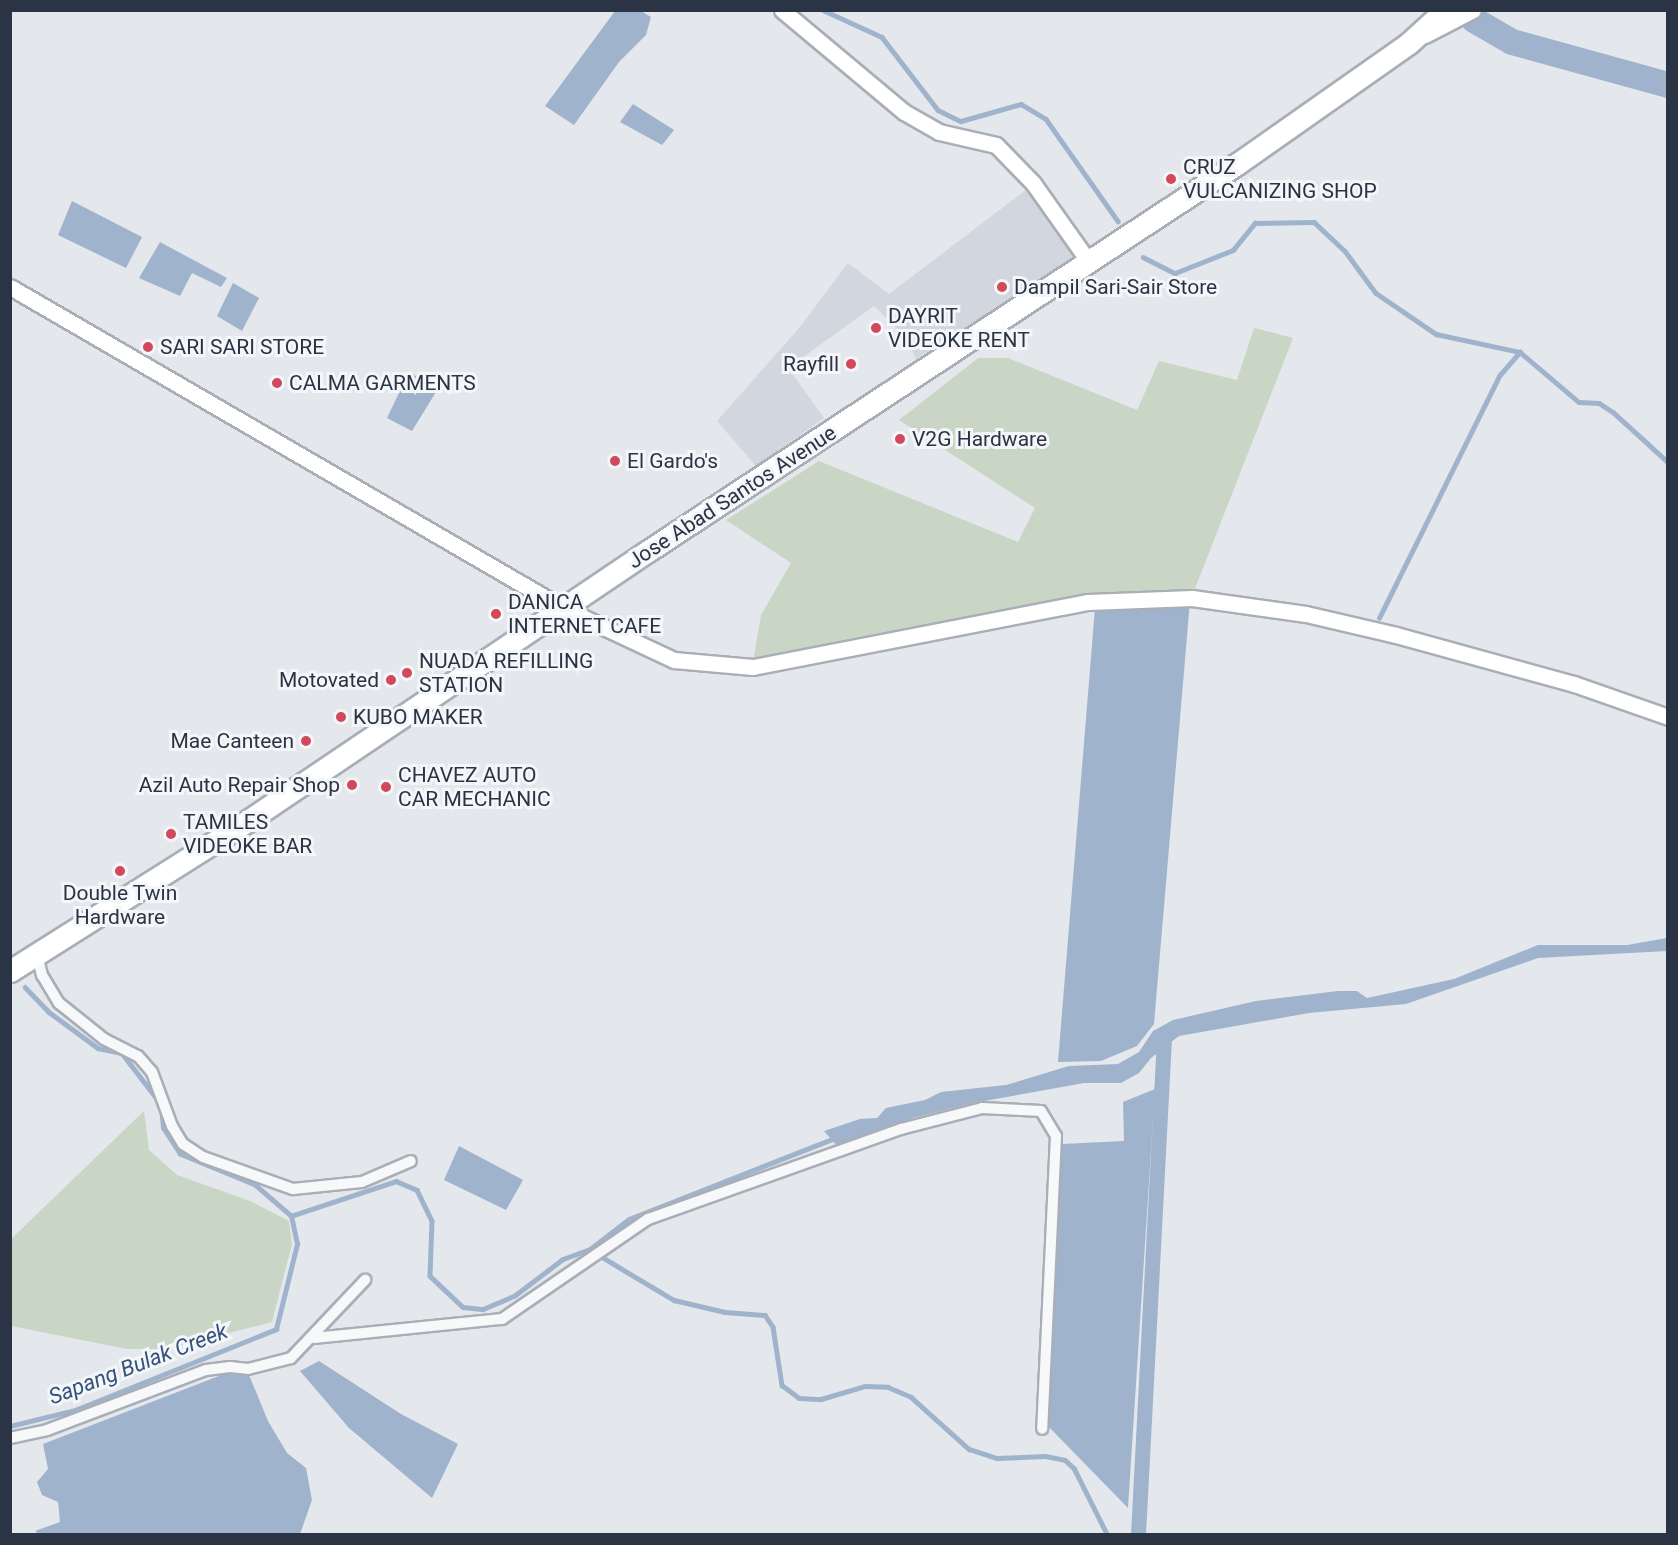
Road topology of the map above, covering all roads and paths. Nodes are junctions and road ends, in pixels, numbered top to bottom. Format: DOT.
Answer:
graph roads {
  1 [pos="782,10"];
  2 [pos="1445,10"];
  3 [pos="1473,10"];
  4 [pos="1409,44"];
  5 [pos="1089,262"];
  6 [pos="10,287"];
  7 [pos="563,609"];
  8 [pos="1668,717"];
  9 [pos="37,954"];
  10 [pos="10,971"];
  11 [pos="411,1161"];
  12 [pos="365,1280"];
  13 [pos="314,1338"];
  14 [pos="1042,1430"];
  15 [pos="10,1438"];
  1 -- 5 [label="street"];
  2 -- 4 [label="highway, Jose Abad Santos Avenue"];
  3 -- 4 [label="street"];
  4 -- 5 [label="highway, Jose Abad Santos Avenue"];
  5 -- 7 [label="highway, Jose Abad Santos Avenue"];
  6 -- 7 [label="street"];
  7 -- 8 [label="street"];
  7 -- 9 [label="highway, Jose Abad Santos Avenue"];
  9 -- 10 [label="highway, Jose Abad Santos Avenue"];
  9 -- 11 [label="street"];
  12 -- 13 [label="street"];
  13 -- 14 [label="street"];
  13 -- 15 [label="street"];
}
